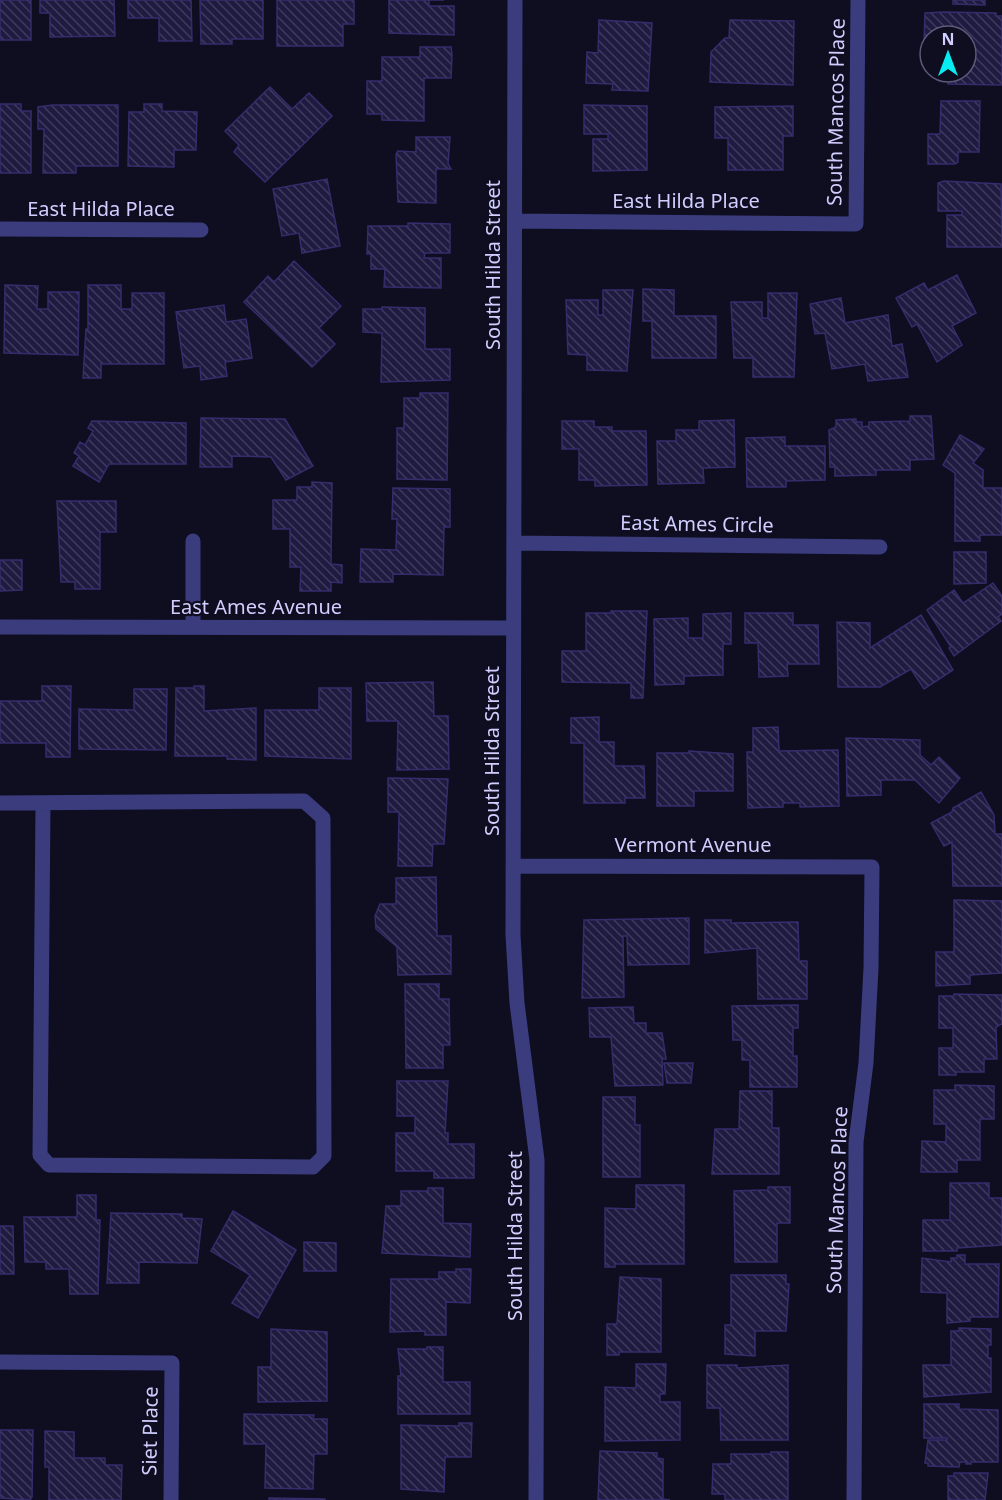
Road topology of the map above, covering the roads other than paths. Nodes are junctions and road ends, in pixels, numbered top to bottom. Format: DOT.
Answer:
graph roads {
  1 [pos="515,0"];
  2 [pos="858,0"];
  3 [pos="514,221"];
  4 [pos="856,224"];
  5 [pos="0,229"];
  6 [pos="201,230"];
  7 [pos="193,541"];
  8 [pos="514,543"];
  9 [pos="879,547"];
  10 [pos="0,627"];
  11 [pos="193,627"];
  12 [pos="513,628"];
  13 [pos="0,804"];
  14 [pos="43,804"];
  15 [pos="513,866"];
  16 [pos="872,867"];
  17 [pos="0,1362"];
  18 [pos="171,1500"];
  19 [pos="536,1500"];
  20 [pos="854,1500"];
  1 -- 3 [label="street, South Hilda Street"];
  2 -- 4 [label="street, South Mancos Place"];
  3 -- 4 [label="street, East Hilda Place"];
  3 -- 8 [label="street, South Hilda Street"];
  5 -- 6 [label="street, East Hilda Place"];
  7 -- 11 [label="street"];
  8 -- 9 [label="street, East Ames Circle"];
  8 -- 12 [label="street, South Hilda Street"];
  10 -- 11 [label="street, East Ames Avenue"];
  11 -- 12 [label="street, East Ames Avenue"];
  12 -- 15 [label="street, South Hilda Street"];
  13 -- 14 [label="street"];
  14 -- 14 [label="street"];
  15 -- 16 [label="street, Vermont Avenue"];
  15 -- 19 [label="street, South Hilda Street"];
  16 -- 20 [label="street, South Mancos Place"];
  17 -- 18 [label="street, Siet Place"];
}
